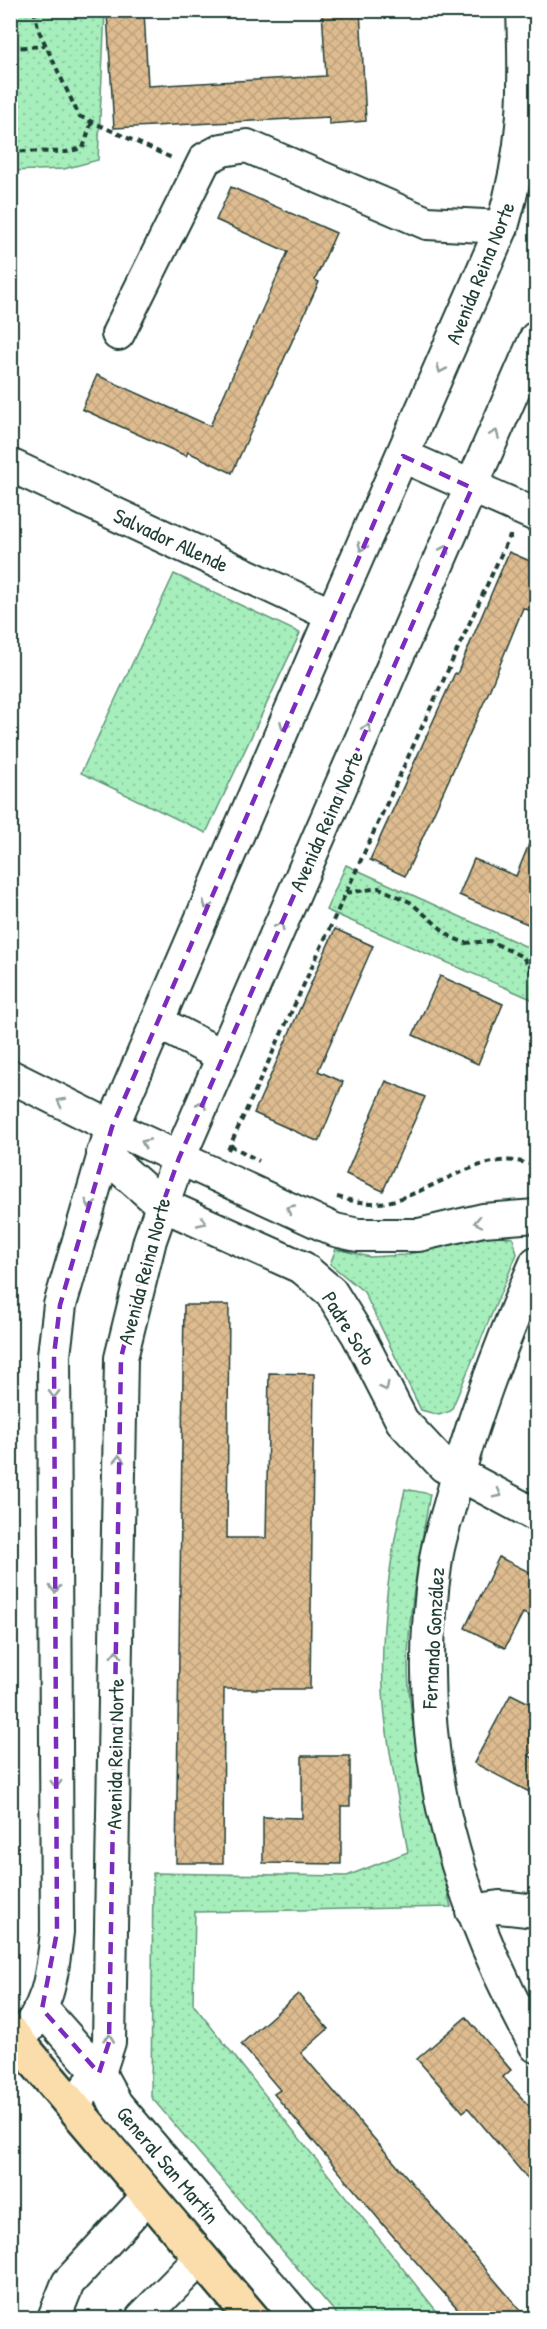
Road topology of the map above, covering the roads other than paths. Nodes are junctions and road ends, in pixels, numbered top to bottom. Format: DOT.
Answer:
graph roads {
  1 [pos="523,10"];
  2 [pos="531,55"];
  3 [pos="502,227"];
  4 [pos="118,334"];
  5 [pos="537,338"];
  6 [pos="403,456"];
  7 [pos="10,465"];
  8 [pos="472,488"];
  9 [pos="527,526"];
  10 [pos="332,615"];
  11 [pos="157,1022"];
  12 [pos="223,1056"];
  13 [pos="10,1077"];
  14 [pos="107,1140"];
  15 [pos="178,1158"];
  16 [pos="161,1204"];
  17 [pos="537,1216"];
  18 [pos="537,1263"];
  19 [pos="459,1473"];
  20 [pos="537,1515"];
  21 [pos="472,1911"];
  22 [pos="537,1911"];
  23 [pos="42,2009"];
  24 [pos="14,2036"];
  25 [pos="537,2046"];
  26 [pos="99,2073"];
  27 [pos="72,2106"];
  28 [pos="148,2196"];
  29 [pos="200,2259"];
  30 [pos="54,2319"];
  31 [pos="142,2319"];
  32 [pos="252,2319"];
  33 [pos="298,2319"];
  1 -- 2 [label="street, Avenida Reina Norte"];
  2 -- 3 [label="street, Avenida Reina Norte"];
  3 -- 4 [label="street"];
  3 -- 6 [label="street, Avenida Reina Norte, one-way"];
  8 -- 5 [label="street, Avenida Reina Norte, one-way"];
  6 -- 8 [label="street"];
  6 -- 10 [label="street, Avenida Reina Norte, one-way"];
  7 -- 10 [label="street, Salvador Allende"];
  8 -- 9 [label="street"];
  12 -- 8 [label="street, Avenida Reina Norte, one-way"];
  10 -- 11 [label="street, Avenida Reina Norte, one-way"];
  11 -- 12 [label="street"];
  11 -- 14 [label="street, Avenida Reina Norte"];
  15 -- 12 [label="street, Avenida Reina Norte, one-way"];
  14 -- 13 [label="street, Padre Soto, one-way"];
  15 -- 14 [label="street, one-way"];
  14 -- 16 [label="street, Padre Soto"];
  14 -- 23 [label="street, Avenida Reina Norte, one-way"];
  15 -- 16 [label="street, Avenida Reina Norte"];
  17 -- 15 [label="street, one-way"];
  16 -- 19 [label="street, Padre Soto, one-way"];
  26 -- 16 [label="street, Avenida Reina Norte, one-way"];
  18 -- 19 [label="street, Fernando González"];
  19 -- 20 [label="street, Padre Soto, one-way"];
  19 -- 21 [label="street, Fernando González"];
  21 -- 22 [label="street"];
  21 -- 25 [label="street, Fernando González"];
  23 -- 24 [label="street, Avenida Reina Norte"];
  23 -- 26 [label="street, General San Martín"];
  24 -- 27 [label="main road, General San Martín"];
  26 -- 27 [label="street, Avenida Reina Norte"];
  26 -- 33 [label="street, General San Martín"];
  27 -- 28 [label="main road, General San Martín"];
  28 -- 29 [label="main road, General San Martín"];
  28 -- 30 [label="street"];
  29 -- 31 [label="street"];
  29 -- 32 [label="main road, General San Martín"];
}
